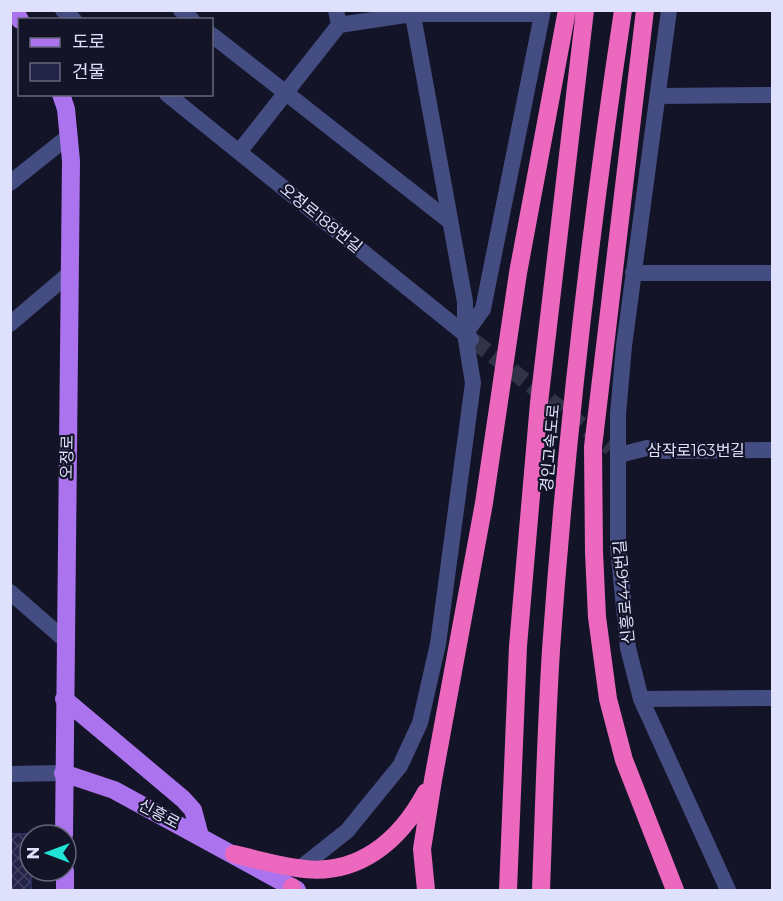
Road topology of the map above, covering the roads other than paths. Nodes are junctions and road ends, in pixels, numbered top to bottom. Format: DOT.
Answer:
graph roads {
  1 [pos="567,10"];
  2 [pos="585,10"];
  3 [pos="622,10"];
  4 [pos="645,10"];
  5 [pos="669,10"];
  6 [pos="412,12"];
  7 [pos="542,12"];
  8 [pos="337,18"];
  9 [pos="213,35"];
  10 [pos="286,93"];
  11 [pos="772,95"];
  12 [pos="62,96"];
  13 [pos="169,96"];
  14 [pos="658,96"];
  15 [pos="69,136"];
  16 [pos="239,152"];
  17 [pos="10,183"];
  18 [pos="448,220"];
  19 [pos="70,273"];
  20 [pos="633,273"];
  21 [pos="772,273"];
  22 [pos="10,324"];
  23 [pos="469,338"];
  24 [pos="772,450"];
  25 [pos="615,452"];
  26 [pos="10,592"];
  27 [pos="65,640"];
  28 [pos="772,698"];
  29 [pos="64,699"];
  30 [pos="641,699"];
  31 [pos="63,773"];
  32 [pos="10,774"];
  33 [pos="433,780"];
  34 [pos="64,823"];
  35 [pos="200,836"];
  36 [pos="234,854"];
  37 [pos="299,869"];
  38 [pos="286,887"];
  39 [pos="426,891"];
  40 [pos="508,891"];
  41 [pos="541,891"];
  42 [pos="675,891"];
  43 [pos="728,891"];
  1 -- 33 [label="highway"];
  2 -- 40 [label="highway, 경인고속도로"];
  3 -- 41 [label="highway, 경인고속도로"];
  4 -- 42 [label="highway"];
  5 -- 14 [label="street, 신흥로446번길"];
  6 -- 7 [label="street"];
  6 -- 8 [label="street"];
  6 -- 18 [label="street"];
  7 -- 23 [label="street"];
  8 -- 10 [label="street"];
  9 -- 10 [label="street"];
  10 -- 16 [label="street"];
  10 -- 18 [label="street"];
  11 -- 14 [label="street"];
  12 -- 15 [label="main road, 오정로"];
  13 -- 16 [label="street, 오정로188번길"];
  14 -- 20 [label="street, 신흥로446번길"];
  15 -- 17 [label="street"];
  15 -- 19 [label="main road, 오정로"];
  16 -- 23 [label="street, 오정로188번길"];
  18 -- 23 [label="street"];
  19 -- 22 [label="street"];
  19 -- 27 [label="main road, 오정로"];
  20 -- 21 [label="street"];
  20 -- 25 [label="street, 신흥로446번길"];
  23 -- 37 [label="street"];
  24 -- 25 [label="street, 삼작로163번길"];
  25 -- 30 [label="street, 신흥로446번길"];
  26 -- 27 [label="street"];
  27 -- 29 [label="main road, 오정로"];
  28 -- 30 [label="street"];
  29 -- 31 [label="main road, 오정로"];
  29 -- 35 [label="main road"];
  30 -- 43 [label="street, 신흥로446번길"];
  31 -- 32 [label="street, 신흥로"];
  31 -- 34 [label="main road, 오정로"];
  31 -- 35 [label="main road, 신흥로"];
  33 -- 37 [label="highway"];
  33 -- 39 [label="highway"];
  35 -- 36 [label="main road, 신흥로"];
  36 -- 37 [label="highway"];
  36 -- 38 [label="main road, 신흥로"];
}
